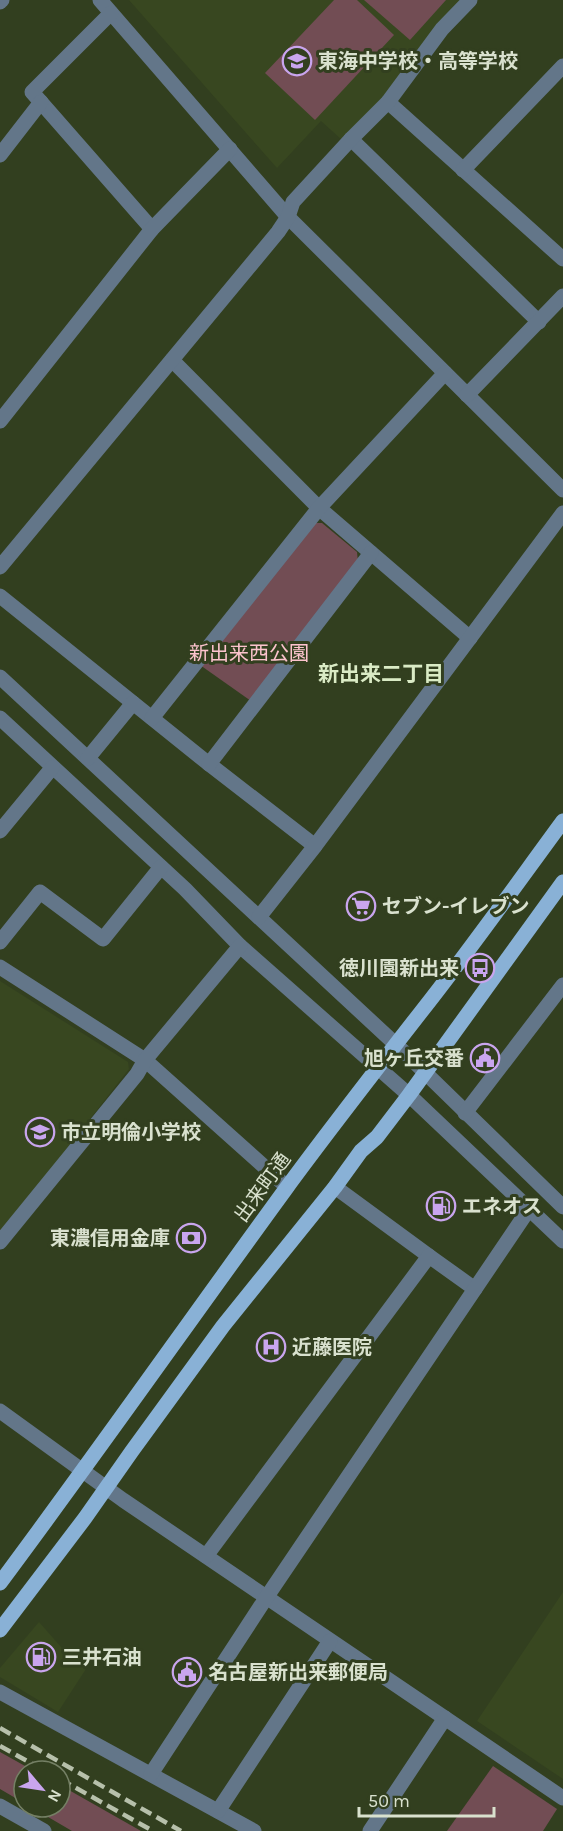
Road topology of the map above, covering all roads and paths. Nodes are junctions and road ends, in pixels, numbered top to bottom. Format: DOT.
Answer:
graph roads {
  1 [pos="100,0"];
  2 [pos="470,0"];
  3 [pos="111,13"];
  4 [pos="563,66"];
  5 [pos="41,102"];
  6 [pos="388,102"];
  7 [pos="351,139"];
  8 [pos="230,149"];
  9 [pos="0,155"];
  10 [pos="464,170"];
  11 [pos="288,217"];
  12 [pos="152,229"];
  13 [pos="563,259"];
  14 [pos="563,296"];
  15 [pos="539,322"];
  16 [pos="172,360"];
  17 [pos="445,373"];
  18 [pos="467,395"];
  19 [pos="0,421"];
  20 [pos="563,490"];
  21 [pos="319,508"];
  22 [pos="563,513"];
  23 [pos="371,553"];
  24 [pos="0,567"];
  25 [pos="0,596"];
  26 [pos="470,638"];
  27 [pos="0,676"];
  28 [pos="133,703"];
  29 [pos="0,718"];
  30 [pos="152,718"];
  31 [pos="88,758"];
  32 [pos="208,764"];
  33 [pos="52,768"];
  34 [pos="563,821"];
  35 [pos="0,831"];
  36 [pos="315,846"];
  37 [pos="161,867"];
  38 [pos="563,882"];
  39 [pos="259,917"];
  40 [pos="0,942"];
  41 [pos="240,946"];
  42 [pos="0,967"];
  43 [pos="563,985"];
  44 [pos="396,1044"];
  45 [pos="145,1060"];
  46 [pos="377,1067"];
  47 [pos="426,1073"];
  48 [pos="409,1095"];
  49 [pos="465,1113"];
  50 [pos="287,1187"];
  51 [pos="335,1187"];
  52 [pos="562,1205"];
  53 [pos="529,1209"];
  54 [pos="563,1241"];
  55 [pos="0,1242"];
  56 [pos="429,1256"];
  57 [pos="475,1289"];
  58 [pos="0,1411"];
  59 [pos="83,1472"];
  60 [pos="106,1487"];
  61 [pos="206,1556"];
  62 [pos="0,1583"];
  63 [pos="266,1598"];
  64 [pos="0,1630"];
  65 [pos="330,1641"];
  66 [pos="0,1692"];
  67 [pos="445,1718"];
  68 [pos="151,1774"];
  69 [pos="563,1798"];
  70 [pos="0,1806"];
  71 [pos="218,1811"];
  72 [pos="44,1831"];
  73 [pos="254,1831"];
  74 [pos="370,1831"];
  1 -- 3 [label="street"];
  2 -- 6 [label="street"];
  3 -- 5 [label="street"];
  3 -- 8 [label="street"];
  4 -- 10 [label="street"];
  5 -- 9 [label="street"];
  5 -- 12 [label="street"];
  6 -- 7 [label="street"];
  6 -- 10 [label="street"];
  7 -- 11 [label="street"];
  7 -- 15 [label="street"];
  8 -- 11 [label="street"];
  8 -- 12 [label="street"];
  10 -- 13 [label="street"];
  11 -- 16 [label="street"];
  11 -- 17 [label="street"];
  12 -- 19 [label="street"];
  14 -- 15 [label="street"];
  15 -- 18 [label="street"];
  16 -- 21 [label="street"];
  16 -- 24 [label="street"];
  17 -- 18 [label="street"];
  17 -- 21 [label="street"];
  18 -- 20 [label="street"];
  21 -- 23 [label="street"];
  21 -- 30 [label="street"];
  22 -- 26 [label="street"];
  23 -- 26 [label="street"];
  23 -- 32 [label="street"];
  25 -- 28 [label="street"];
  26 -- 36 [label="street"];
  27 -- 31 [label="street"];
  28 -- 30 [label="street"];
  28 -- 31 [label="street"];
  29 -- 33 [label="street"];
  30 -- 32 [label="street"];
  31 -- 39 [label="street"];
  32 -- 36 [label="street"];
  33 -- 35 [label="street"];
  33 -- 37 [label="street"];
  34 -- 44 [label="main road, 出来町通"];
  36 -- 39 [label="street"];
  37 -- 40 [label="street"];
  37 -- 41 [label="street"];
  38 -- 47 [label="main road"];
  39 -- 44 [label="street"];
  41 -- 45 [label="street"];
  41 -- 46 [label="street"];
  42 -- 45 [label="street"];
  43 -- 49 [label="street"];
  44 -- 46 [label="main road, 出来町通"];
  44 -- 47 [label="street"];
  45 -- 50 [label="street"];
  45 -- 55 [label="street"];
  46 -- 48 [label="street"];
  46 -- 50 [label="main road, 出来町通"];
  47 -- 48 [label="main road"];
  47 -- 49 [label="street"];
  48 -- 51 [label="main road"];
  48 -- 53 [label="street"];
  49 -- 52 [label="street"];
  50 -- 59 [label="main road, 出来町通"];
  51 -- 56 [label="street"];
  51 -- 60 [label="main road"];
  53 -- 54 [label="street"];
  53 -- 57 [label="street"];
  56 -- 57 [label="street"];
  56 -- 61 [label="street"];
  57 -- 63 [label="street"];
  58 -- 59 [label="street"];
  59 -- 60 [label="street"];
  59 -- 62 [label="main road, 出来町通"];
  60 -- 61 [label="street"];
  60 -- 64 [label="main road"];
  61 -- 63 [label="street"];
  63 -- 65 [label="street"];
  63 -- 68 [label="street"];
  65 -- 67 [label="street"];
  65 -- 71 [label="street"];
  66 -- 68 [label="street"];
  67 -- 69 [label="street"];
  67 -- 74 [label="street"];
  68 -- 71 [label="street"];
  70 -- 72 [label="street"];
  71 -- 73 [label="street"];
}
